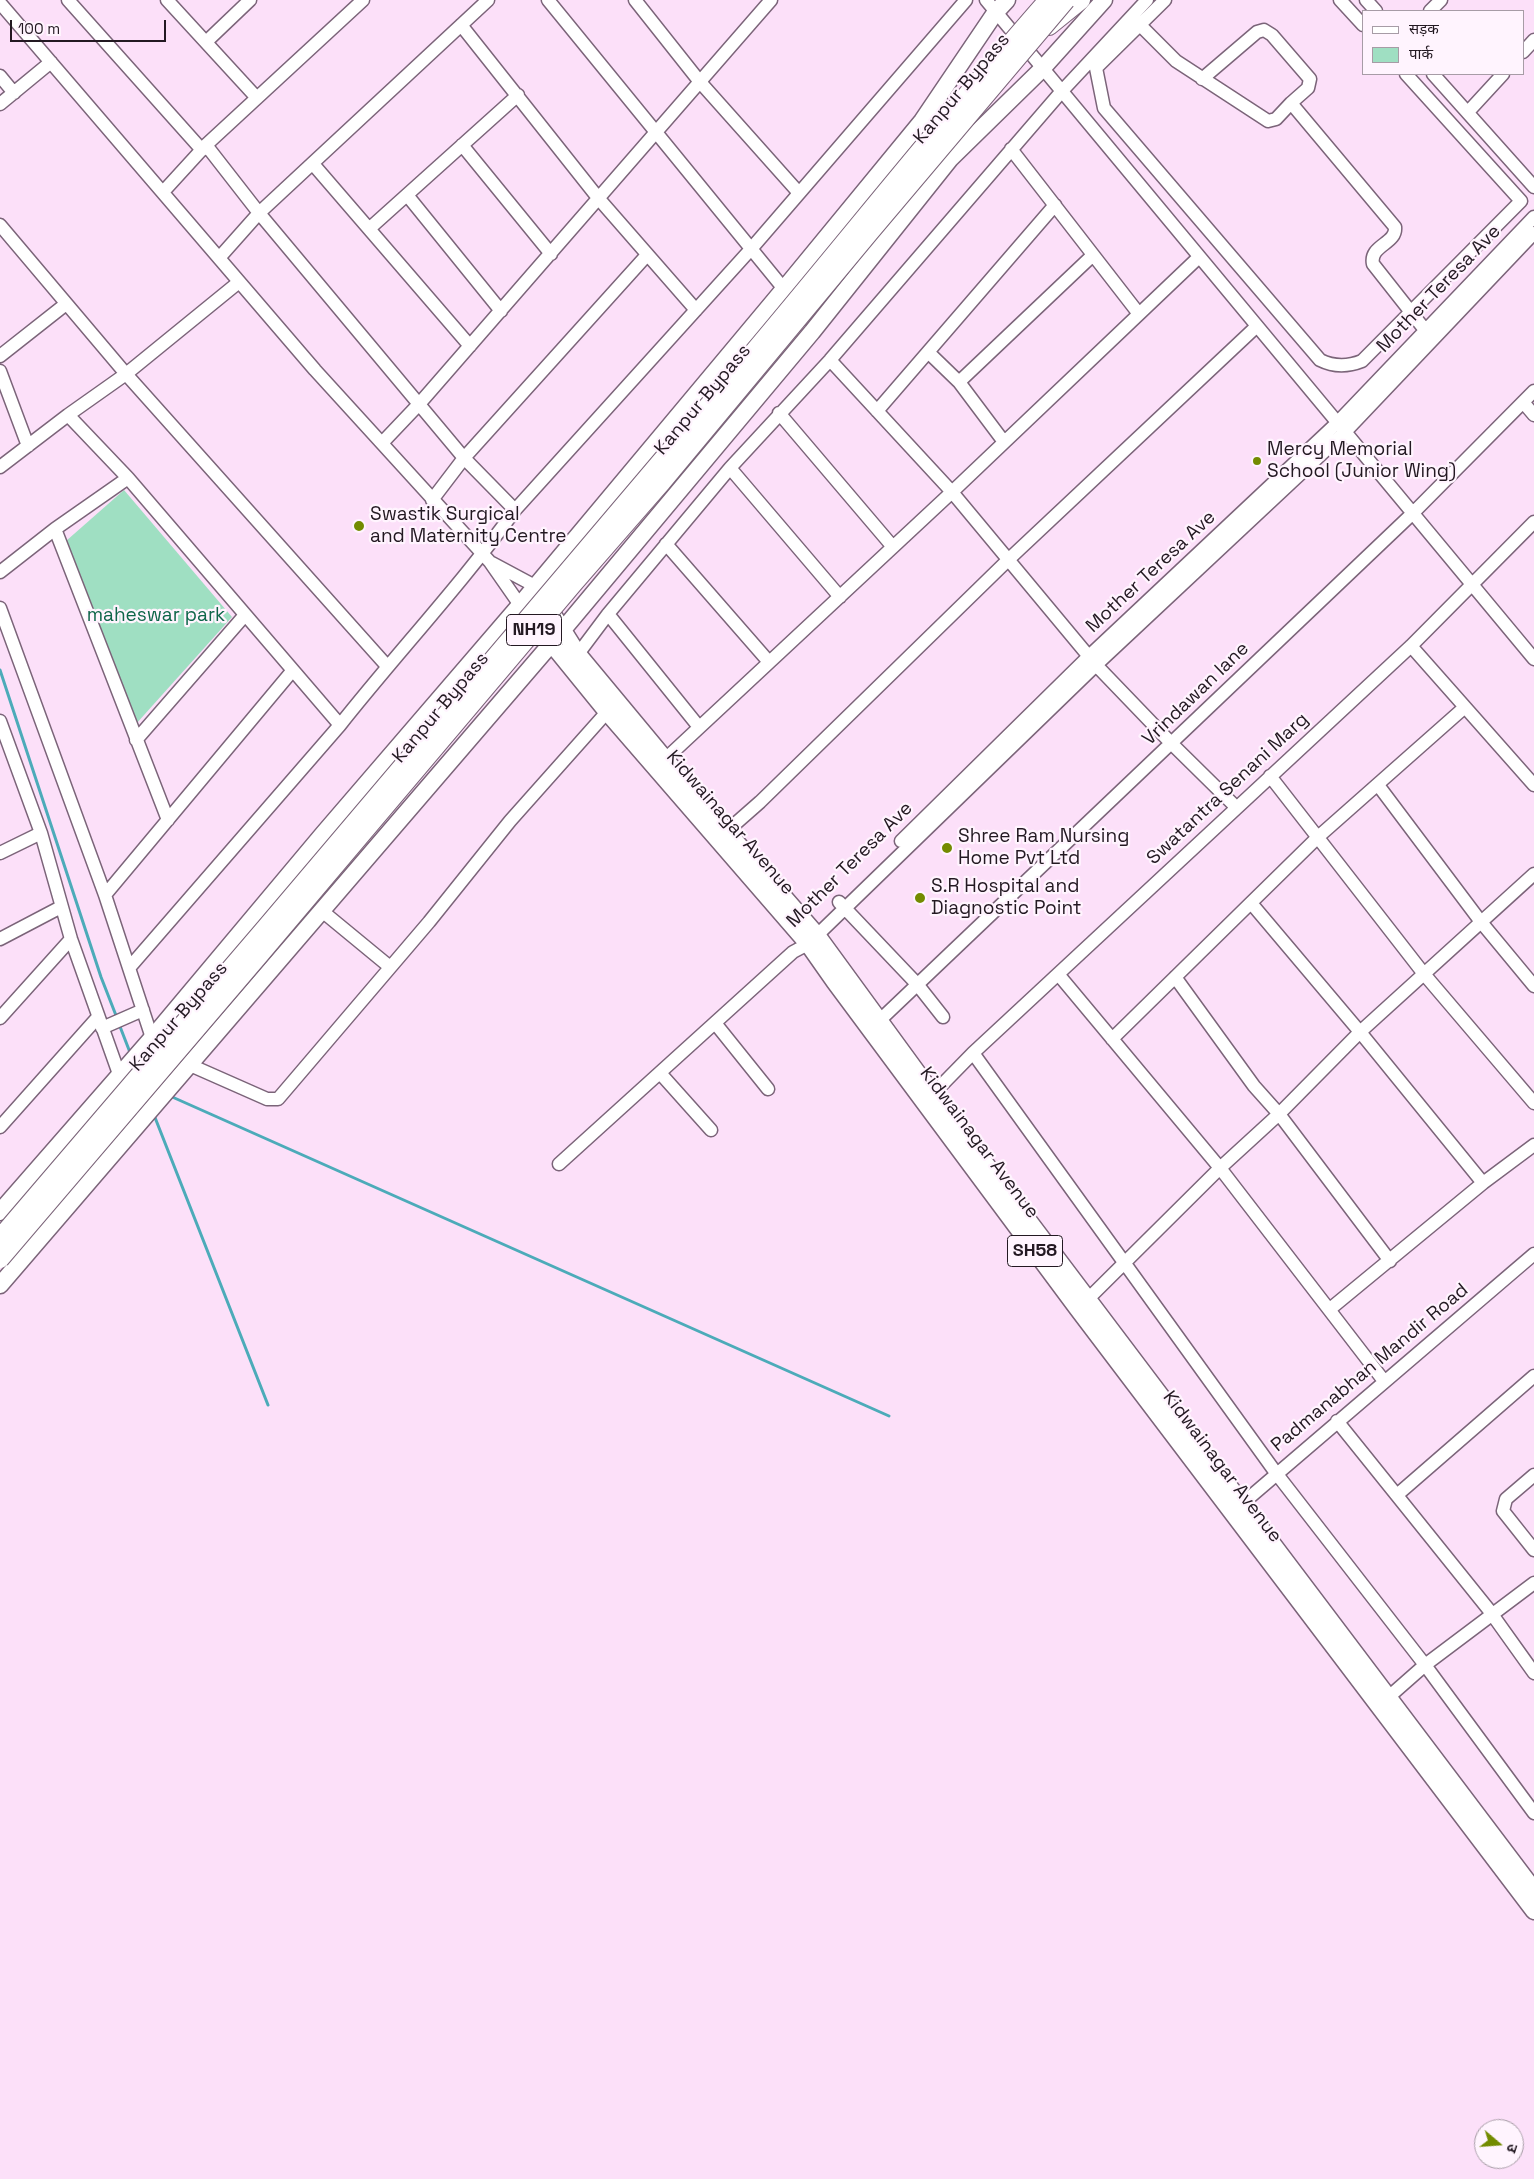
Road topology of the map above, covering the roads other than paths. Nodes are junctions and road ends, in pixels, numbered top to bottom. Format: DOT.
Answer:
graph roads {
  1 [pos="68,0"];
  2 [pos="168,0"];
  3 [pos="250,0"];
  4 [pos="363,0"];
  5 [pos="488,0"];
  6 [pos="548,0"];
  7 [pos="771,0"];
  8 [pos="966,0"];
  9 [pos="1007,0"];
  10 [pos="1048,0"];
  11 [pos="1066,0"];
  12 [pos="1082,0"];
  13 [pos="1104,0"];
  14 [pos="1147,0"];
  15 [pos="1166,0"];
  16 [pos="1340,0"];
  17 [pos="1366,0"];
  18 [pos="1441,0"];
  19 [pos="641,2"];
  20 [pos="0,3"];
  21 [pos="991,7"];
  22 [pos="1039,7"];
  23 [pos="1375,10"];
  24 [pos="1431,10"];
  25 [pos="461,25"];
  26 [pos="1140,25"];
  27 [pos="1362,25"];
  28 [pos="1033,38"];
  29 [pos="1534,40"];
  30 [pos="206,42"];
  31 [pos="1524,51"];
  32 [pos="51,62"];
  33 [pos="1042,69"];
  34 [pos="1407,75"];
  35 [pos="1433,75"];
  36 [pos="1502,75"];
  37 [pos="0,76"];
  38 [pos="1202,79"];
  39 [pos="700,82"];
  40 [pos="1062,91"];
  41 [pos="14,92"];
  42 [pos="518,95"];
  43 [pos="257,98"];
  44 [pos="1291,103"];
  45 [pos="0,104"];
  46 [pos="1468,112"];
  47 [pos="656,133"];
  48 [pos="462,145"];
  49 [pos="204,148"];
  50 [pos="1011,150"];
  51 [pos="313,164"];
  52 [pos="1534,187"];
  53 [pos="163,192"];
  54 [pos="799,193"];
  55 [pos="407,195"];
  56 [pos="599,199"];
  57 [pos="1055,205"];
  58 [pos="259,214"];
  59 [pos="1534,218"];
  60 [pos="0,225"];
  61 [pos="370,228"];
  62 [pos="1534,233"];
  63 [pos="751,249"];
  64 [pos="551,254"];
  65 [pos="647,255"];
  66 [pos="1093,255"];
  67 [pos="1199,256"];
  68 [pos="219,258"];
  69 [pos="239,282"];
  70 [pos="784,289"];
  71 [pos="66,304"];
  72 [pos="696,310"];
  73 [pos="501,311"];
  74 [pos="1410,313"];
  75 [pos="1139,314"];
  76 [pos="1257,326"];
  77 [pos="1429,334"];
  78 [pos="470,346"];
  79 [pos="928,352"];
  80 [pos="0,356"];
  81 [pos="830,360"];
  82 [pos="0,371"];
  83 [pos="126,374"];
  84 [pos="960,382"];
  85 [pos="1534,391"];
  86 [pos="1523,402"];
  87 [pos="420,403"];
  88 [pos="877,410"];
  89 [pos="780,413"];
  90 [pos="68,415"];
  91 [pos="1534,416"];
  92 [pos="1341,427"];
  93 [pos="1004,442"];
  94 [pos="382,443"];
  95 [pos="28,446"];
  96 [pos="464,458"];
  97 [pos="0,467"];
  98 [pos="730,468"];
  99 [pos="128,478"];
  100 [pos="952,492"];
  101 [pos="432,500"];
  102 [pos="515,510"];
  103 [pos="1412,513"];
  104 [pos="1534,522"];
  105 [pos="55,529"];
  106 [pos="666,544"];
  107 [pos="894,547"];
  108 [pos="486,558"];
  109 [pos="1008,560"];
  110 [pos="0,572"];
  111 [pos="535,586"];
  112 [pos="1473,586"];
  113 [pos="840,597"];
  114 [pos="520,605"];
  115 [pos="0,608"];
  116 [pos="608,614"];
  117 [pos="245,615"];
  118 [pos="562,631"];
  119 [pos="550,644"];
  120 [pos="1411,646"];
  121 [pos="578,654"];
  122 [pos="1533,655"];
  123 [pos="1092,661"];
  124 [pos="769,662"];
  125 [pos="387,666"];
  126 [pos="293,670"];
  127 [pos="1465,707"];
  128 [pos="607,712"];
  129 [pos="0,721"];
  130 [pos="340,725"];
  131 [pos="699,727"];
  132 [pos="136,740"];
  133 [pos="1171,744"];
  134 [pos="660,764"];
  135 [pos="1270,776"];
  136 [pos="1378,785"];
  137 [pos="1534,785"];
  138 [pos="1236,807"];
  139 [pos="168,820"];
  140 [pos="727,831"];
  141 [pos="41,832"];
  142 [pos="1318,837"];
  143 [pos="0,853"];
  144 [pos="1534,874"];
  145 [pos="105,895"];
  146 [pos="1251,903"];
  147 [pos="842,905"];
  148 [pos="61,907"];
  149 [pos="322,911"];
  150 [pos="1481,922"];
  151 [pos="810,936"];
  152 [pos="0,939"];
  153 [pos="71,939"];
  154 [pos="390,967"];
  155 [pos="129,968"];
  156 [pos="1058,974"];
  157 [pos="1424,974"];
  158 [pos="1175,977"];
  159 [pos="917,984"];
  160 [pos="1534,986"];
  161 [pos="138,1013"];
  162 [pos="943,1017"];
  163 [pos="0,1018"];
  164 [pos="879,1021"];
  165 [pos="100,1022"];
  166 [pos="715,1023"];
  167 [pos="1360,1032"];
  168 [pos="1112,1039"];
  169 [pos="149,1041"];
  170 [pos="973,1053"];
  171 [pos="190,1065"];
  172 [pos="123,1070"];
  173 [pos="660,1073"];
  174 [pos="768,1089"];
  175 [pos="929,1098"];
  176 [pos="1534,1103"];
  177 [pos="1279,1114"];
  178 [pos="0,1127"];
  179 [pos="712,1130"];
  180 [pos="1534,1145"];
  181 [pos="559,1164"];
  182 [pos="1220,1168"];
  183 [pos="1483,1183"];
  184 [pos="0,1212"];
  185 [pos="0,1238"];
  186 [pos="1534,1254"];
  187 [pos="0,1259"];
  188 [pos="1390,1261"];
  189 [pos="1124,1264"];
  190 [pos="0,1285"];
  191 [pos="1083,1303"];
  192 [pos="1330,1309"];
  193 [pos="1534,1376"];
  194 [pos="1384,1381"];
  195 [pos="1337,1421"];
  196 [pos="1276,1473"];
  197 [pos="1534,1475"];
  198 [pos="1397,1495"];
  199 [pos="1237,1508"];
  200 [pos="1534,1550"];
  201 [pos="1534,1583"];
  202 [pos="1492,1614"];
  203 [pos="1424,1665"];
  204 [pos="1534,1674"];
  205 [pos="1383,1701"];
  206 [pos="1534,1814"];
  207 [pos="1534,1890"];
  208 [pos="1534,1911"];
  1 -- 49 [label="street"];
  2 -- 30 [label="street"];
  3 -- 30 [label="street"];
  4 -- 43 [label="street"];
  5 -- 25 [label="street"];
  6 -- 47 [label="street"];
  7 -- 39 [label="street"];
  8 -- 54 [label="street"];
  9 -- 21 [label="main road"];
  10 -- 22 [label="highway, Kanpur Bypass / NH19, bridge"];
  11 -- 28 [label="highway, Kanpur Bypass / NH19, bridge"];
  12 -- 28 [label="highway, bridge"];
  13 -- 33 [label="main road"];
  14 -- 40 [label="street"];
  15 -- 26 [label="street"];
  16 -- 27 [label="street"];
  17 -- 23 [label="street"];
  18 -- 24 [label="street"];
  19 -- 39 [label="street"];
  20 -- 32 [label="street"];
  21 -- 33 [label="street"];
  21 -- 70 [label="main road"];
  22 -- 185 [label="highway, Kanpur Bypass / NH19, bridge"];
  25 -- 42 [label="street"];
  25 -- 51 [label="street"];
  26 -- 38 [label="street"];
  26 -- 74 [label="street"];
  28 -- 187 [label="highway, Kanpur Bypass / NH19, bridge"];
  29 -- 31 [label="street"];
  30 -- 43 [label="street"];
  32 -- 41 [label="street"];
  32 -- 53 [label="street"];
  33 -- 40 [label="street"];
  33 -- 118 [label="main road"];
  34 -- 74 [label="street"];
  35 -- 46 [label="street"];
  36 -- 46 [label="street"];
  37 -- 41 [label="street"];
  38 -- 44 [label="street"];
  38 -- 44 [label="street"];
  39 -- 47 [label="street"];
  39 -- 54 [label="street"];
  40 -- 50 [label="street"];
  40 -- 67 [label="street"];
  41 -- 45 [label="street"];
  42 -- 48 [label="street"];
  42 -- 56 [label="street"];
  43 -- 49 [label="street"];
  44 -- 74 [label="street"];
  46 -- 52 [label="street"];
  47 -- 56 [label="street"];
  47 -- 63 [label="street"];
  48 -- 55 [label="street"];
  48 -- 64 [label="street"];
  49 -- 53 [label="street"];
  49 -- 58 [label="street"];
  50 -- 57 [label="street"];
  50 -- 81 [label="street"];
  51 -- 58 [label="street"];
  51 -- 61 [label="street"];
  53 -- 68 [label="street"];
  54 -- 63 [label="street"];
  55 -- 61 [label="street"];
  55 -- 73 [label="street"];
  56 -- 64 [label="street"];
  56 -- 65 [label="street"];
  57 -- 66 [label="street"];
  57 -- 79 [label="street"];
  58 -- 68 [label="street"];
  58 -- 87 [label="street"];
  59 -- 77 [label="street, Mother Teresa Ave"];
  60 -- 71 [label="street"];
  61 -- 78 [label="street"];
  62 -- 77 [label="street"];
  63 -- 70 [label="street"];
  63 -- 72 [label="street"];
  64 -- 73 [label="street"];
  65 -- 72 [label="street"];
  65 -- 96 [label="street"];
  66 -- 75 [label="street"];
  66 -- 84 [label="street"];
  67 -- 75 [label="street"];
  67 -- 76 [label="street"];
  68 -- 69 [label="street"];
  69 -- 83 [label="street"];
  69 -- 94 [label="street"];
  70 -- 111 [label="main road"];
  71 -- 80 [label="street"];
  71 -- 83 [label="street"];
  72 -- 102 [label="street"];
  73 -- 78 [label="street"];
  74 -- 77 [label="street"];
  75 -- 93 [label="street"];
  76 -- 92 [label="street"];
  76 -- 109 [label="street"];
  77 -- 92 [label="street, Mother Teresa Ave"];
  78 -- 87 [label="street"];
  79 -- 84 [label="street"];
  79 -- 88 [label="street"];
  81 -- 88 [label="street"];
  81 -- 89 [label="street"];
  82 -- 95 [label="street"];
  83 -- 90 [label="street"];
  83 -- 125 [label="street"];
  84 -- 93 [label="street"];
  85 -- 86 [label="street, Vrindawan lane"];
  86 -- 91 [label="street"];
  86 -- 103 [label="street, Vrindawan lane"];
  87 -- 94 [label="street"];
  87 -- 96 [label="street"];
  88 -- 100 [label="street"];
  89 -- 98 [label="street"];
  89 -- 107 [label="street"];
  90 -- 95 [label="street"];
  90 -- 99 [label="street"];
  92 -- 103 [label="street"];
  92 -- 123 [label="street, Mother Teresa Ave"];
  93 -- 100 [label="street"];
  94 -- 101 [label="street"];
  95 -- 97 [label="street"];
  96 -- 101 [label="street"];
  96 -- 102 [label="street"];
  98 -- 106 [label="street"];
  98 -- 113 [label="street"];
  99 -- 105 [label="street"];
  99 -- 117 [label="street"];
  100 -- 107 [label="street"];
  100 -- 109 [label="street"];
  101 -- 108 [label="street"];
  102 -- 108 [label="street"];
  103 -- 112 [label="street"];
  103 -- 133 [label="street, Vrindawan lane"];
  104 -- 112 [label="street, Swatantra Senani Marg"];
  105 -- 110 [label="street"];
  105 -- 132 [label="street"];
  106 -- 116 [label="street"];
  106 -- 124 [label="street"];
  107 -- 113 [label="street"];
  108 -- 111 [label="street"];
  108 -- 114 [label="street"];
  108 -- 125 [label="street"];
  109 -- 123 [label="street"];
  109 -- 140 [label="street"];
  111 -- 114 [label="main road"];
  111 -- 118 [label="main road, Kidwainagar Avenue / SH58"];
  112 -- 120 [label="street, Swatantra Senani Marg"];
  112 -- 122 [label="street"];
  113 -- 124 [label="street"];
  114 -- 119 [label="main road, Kidwainagar Avenue / SH58"];
  114 -- 169 [label="main road"];
  115 -- 145 [label="street"];
  116 -- 121 [label="street"];
  116 -- 131 [label="street"];
  117 -- 126 [label="street"];
  117 -- 132 [label="street"];
  118 -- 119 [label="main road"];
  118 -- 121 [label="main road, Kidwainagar Avenue / SH58"];
  119 -- 128 [label="main road, Kidwainagar Avenue / SH58"];
  119 -- 149 [label="main road"];
  120 -- 127 [label="street"];
  120 -- 135 [label="street, Swatantra Senani Marg"];
  121 -- 134 [label="main road, Kidwainagar Avenue / SH58"];
  123 -- 133 [label="street"];
  123 -- 147 [label="street, Mother Teresa Ave"];
  124 -- 131 [label="street"];
  125 -- 130 [label="street"];
  126 -- 130 [label="street"];
  126 -- 139 [label="street"];
  127 -- 136 [label="street"];
  127 -- 137 [label="street"];
  128 -- 134 [label="main road, Kidwainagar Avenue / SH58"];
  128 -- 154 [label="street"];
  129 -- 141 [label="street"];
  130 -- 155 [label="street"];
  131 -- 134 [label="street"];
  132 -- 139 [label="street"];
  133 -- 138 [label="street"];
  133 -- 159 [label="street, Vrindawan lane"];
  134 -- 140 [label="main road, Kidwainagar Avenue / SH58"];
  134 -- 151 [label="main road, Kidwainagar Avenue / SH58"];
  135 -- 138 [label="street, Swatantra Senani Marg"];
  135 -- 142 [label="street"];
  136 -- 142 [label="street"];
  136 -- 150 [label="street"];
  138 -- 156 [label="street, Swatantra Senani Marg"];
  139 -- 145 [label="street"];
  140 -- 151 [label="main road, Kidwainagar Avenue / SH58"];
  141 -- 143 [label="street"];
  141 -- 148 [label="street"];
  142 -- 146 [label="street"];
  142 -- 157 [label="street"];
  144 -- 150 [label="street"];
  145 -- 155 [label="street"];
  146 -- 158 [label="street"];
  146 -- 167 [label="street"];
  147 -- 151 [label="street, Mother Teresa Ave"];
  147 -- 159 [label="street"];
  148 -- 152 [label="street"];
  148 -- 153 [label="street"];
  149 -- 154 [label="street"];
  149 -- 171 [label="main road"];
  150 -- 157 [label="street"];
  150 -- 160 [label="street"];
  151 -- 164 [label="main road, Kidwainagar Avenue / SH58"];
  151 -- 166 [label="street, Mother Teresa Ave"];
  151 -- 175 [label="main road, Kidwainagar Avenue / SH58"];
  153 -- 163 [label="street"];
  153 -- 165 [label="street"];
  154 -- 171 [label="street"];
  155 -- 161 [label="street"];
  156 -- 168 [label="street"];
  156 -- 170 [label="street, Swatantra Senani Marg"];
  157 -- 167 [label="street"];
  157 -- 176 [label="street"];
  158 -- 168 [label="street"];
  158 -- 177 [label="street"];
  159 -- 162 [label="street"];
  159 -- 164 [label="street, Vrindawan lane"];
  161 -- 165 [label="street"];
  161 -- 169 [label="street"];
  164 -- 175 [label="main road, Kidwainagar Avenue / SH58"];
  165 -- 172 [label="street"];
  165 -- 178 [label="street"];
  166 -- 173 [label="street, Mother Teresa Ave"];
  166 -- 174 [label="street"];
  167 -- 177 [label="street"];
  167 -- 183 [label="street"];
  168 -- 182 [label="street"];
  169 -- 172 [label="main road"];
  170 -- 175 [label="street, Swatantra Senani Marg"];
  170 -- 189 [label="street"];
  171 -- 190 [label="main road"];
  172 -- 184 [label="main road"];
  173 -- 179 [label="street"];
  173 -- 181 [label="street, Mother Teresa Ave"];
  175 -- 191 [label="main road, Kidwainagar Avenue / SH58"];
  177 -- 182 [label="street"];
  177 -- 188 [label="street"];
  180 -- 183 [label="street"];
  182 -- 189 [label="street"];
  182 -- 192 [label="street"];
  183 -- 188 [label="street"];
  186 -- 194 [label="street, Padmanabhan Mandir Road"];
  188 -- 192 [label="street"];
  189 -- 191 [label="street"];
  189 -- 196 [label="street"];
  191 -- 199 [label="main road, Kidwainagar Avenue / SH58"];
  192 -- 194 [label="street"];
  193 -- 198 [label="street"];
  194 -- 195 [label="street, Padmanabhan Mandir Road"];
  195 -- 196 [label="street, Padmanabhan Mandir Road"];
  195 -- 198 [label="street"];
  196 -- 199 [label="street, Padmanabhan Mandir Road"];
  196 -- 203 [label="street"];
  197 -- 200 [label="street"];
  198 -- 202 [label="street"];
  199 -- 205 [label="main road, Kidwainagar Avenue / SH58"];
  201 -- 202 [label="street"];
  202 -- 203 [label="street"];
  202 -- 204 [label="street"];
  203 -- 205 [label="street"];
  203 -- 206 [label="street"];
  205 -- 207 [label="main road, Kidwainagar Avenue / SH58"];
  205 -- 208 [label="main road, Kidwainagar Avenue / SH58"];
}
